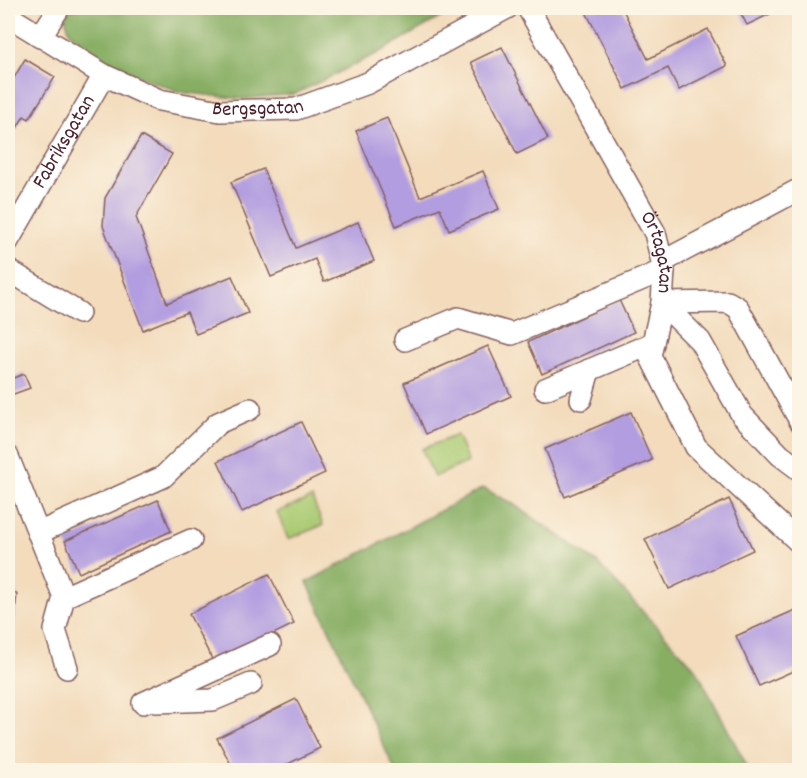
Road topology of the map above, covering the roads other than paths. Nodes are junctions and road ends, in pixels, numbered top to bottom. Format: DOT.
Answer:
graph roads {
  1 [pos="59,8"];
  2 [pos="507,8"];
  3 [pos="528,8"];
  4 [pos="8,16"];
  5 [pos="40,37"];
  6 [pos="104,75"];
  7 [pos="800,189"];
  8 [pos="9,236"];
  9 [pos="663,266"];
  10 [pos="8,270"];
  11 [pos="662,303"];
  12 [pos="79,313"];
  13 [pos="405,340"];
  14 [pos="653,343"];
  15 [pos="589,370"];
  16 [pos="545,389"];
  17 [pos="581,399"];
  18 [pos="250,409"];
  19 [pos="800,421"];
  20 [pos="8,457"];
  21 [pos="800,470"];
  22 [pos="38,533"];
  23 [pos="191,540"];
  24 [pos="800,543"];
  25 [pos="64,597"];
  26 [pos="270,645"];
  27 [pos="67,668"];
  28 [pos="251,684"];
  1 -- 5 [label="street"];
  2 -- 6 [label="street, Bergsgatan"];
  3 -- 9 [label="street, Örtagatan"];
  4 -- 5 [label="street, Bergsgatan"];
  5 -- 6 [label="street, Bergsgatan"];
  6 -- 8 [label="street, Fabriksgatan"];
  7 -- 9 [label="street"];
  9 -- 11 [label="street, Örtagatan"];
  9 -- 13 [label="street"];
  10 -- 12 [label="street"];
  11 -- 14 [label="street, Örtagatan"];
  11 -- 19 [label="street"];
  11 -- 21 [label="street"];
  14 -- 15 [label="street"];
  14 -- 24 [label="street, Örtagatan"];
  15 -- 16 [label="street"];
  15 -- 17 [label="street"];
  18 -- 22 [label="street"];
  20 -- 22 [label="street"];
  22 -- 25 [label="street"];
  23 -- 25 [label="street"];
  25 -- 27 [label="street"];
  26 -- 28 [label="street"];
}
